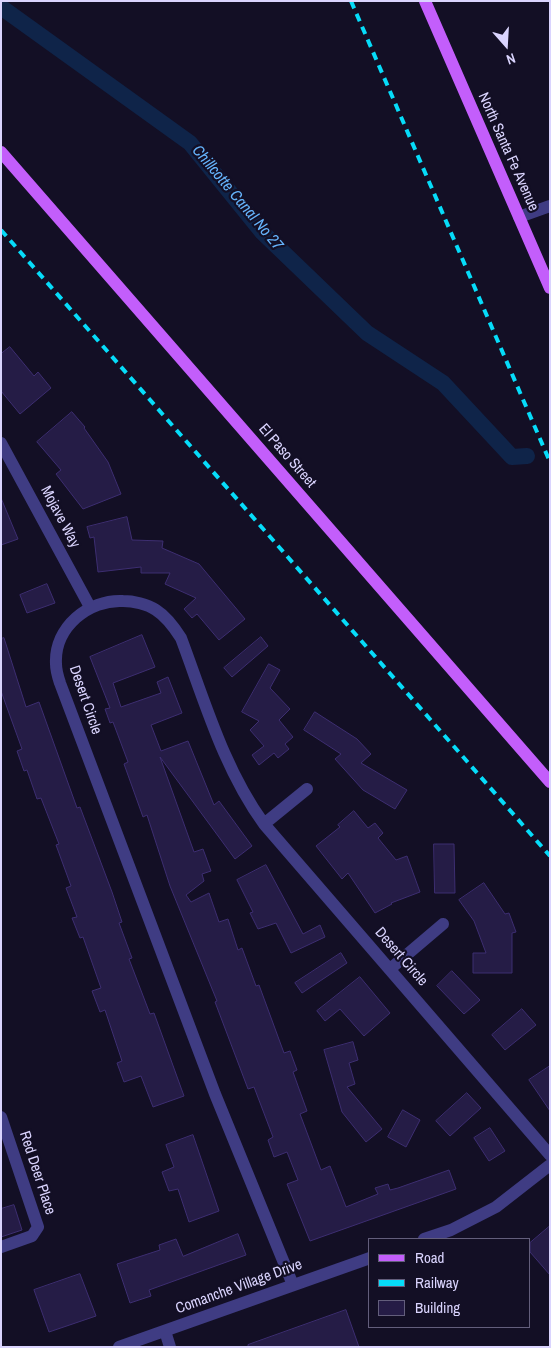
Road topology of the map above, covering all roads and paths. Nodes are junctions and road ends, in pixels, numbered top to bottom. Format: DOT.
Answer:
graph roads {
  1 [pos="425,1"];
  2 [pos="1,152"];
  3 [pos="550,206"];
  4 [pos="519,217"];
  5 [pos="550,288"];
  6 [pos="1,442"];
  7 [pos="90,607"];
  8 [pos="550,782"];
  9 [pos="307,789"];
  10 [pos="264,824"];
  11 [pos="443,924"];
  12 [pos="390,970"];
  13 [pos="1,1117"];
  14 [pos="550,1155"];
  15 [pos="550,1165"];
  16 [pos="427,1238"];
  17 [pos="1,1247"];
  18 [pos="368,1259"];
  19 [pos="293,1285"];
  20 [pos="165,1331"];
  21 [pos="119,1347"];
  22 [pos="170,1347"];
  1 -- 4 [label="main road, North Santa Fe Avenue"];
  2 -- 8 [label="main road, El Paso Street"];
  3 -- 4 [label="street"];
  4 -- 5 [label="main road, North Santa Fe Avenue"];
  6 -- 7 [label="street, Mojave Way"];
  7 -- 10 [label="street, Desert Circle"];
  7 -- 19 [label="street, Desert Circle"];
  9 -- 10 [label="street"];
  10 -- 12 [label="street, Desert Circle"];
  11 -- 12 [label="street"];
  12 -- 14 [label="street, Desert Circle"];
  13 -- 17 [label="street, Red Deer Place"];
  15 -- 16 [label="street"];
  18 -- 19 [label="street, Comanche Village Drive"];
  19 -- 20 [label="street, Comanche Village Drive"];
  20 -- 21 [label="street, Comanche Village Drive"];
  20 -- 22 [label="street"];
}
